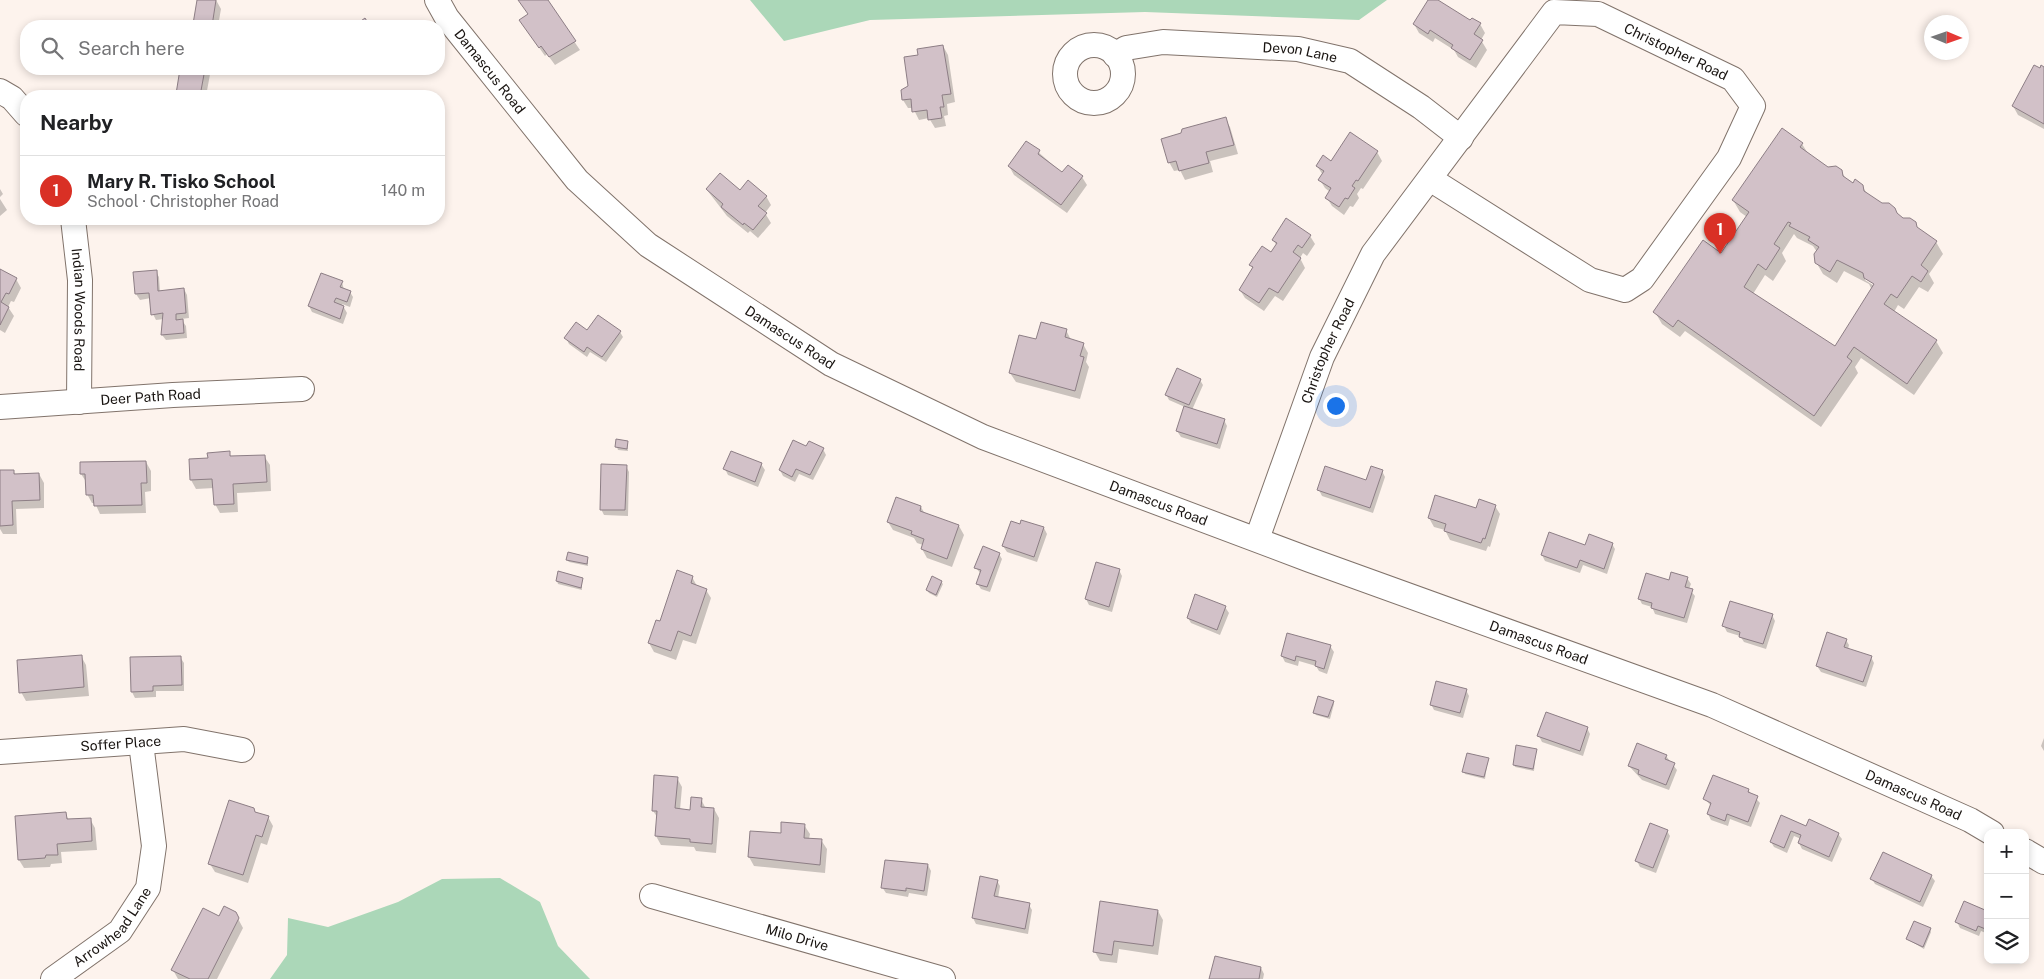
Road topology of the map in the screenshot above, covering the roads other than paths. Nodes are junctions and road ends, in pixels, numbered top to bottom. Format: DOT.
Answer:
graph roads {
  1 [pos="437,0"];
  2 [pos="1115,55"];
  3 [pos="0,91"];
  4 [pos="20,107"];
  5 [pos="1461,138"];
  6 [pos="1430,179"];
  7 [pos="74,225"];
  8 [pos="302,389"];
  9 [pos="79,402"];
  10 [pos="0,407"];
  11 [pos="1257,540"];
  12 [pos="141,743"];
  13 [pos="242,750"];
  14 [pos="0,752"];
  15 [pos="1985,829"];
  16 [pos="2029,853"];
  17 [pos="2044,862"];
  18 [pos="652,896"];
  19 [pos="53,979"];
  20 [pos="943,979"];
  1 -- 11 [label="street, Damascus Road"];
  2 -- 5 [label="street, Devon Lane"];
  3 -- 4 [label="street"];
  5 -- 6 [label="street, Christopher Road"];
  5 -- 6 [label="street, Christopher Road"];
  6 -- 11 [label="street, Christopher Road"];
  7 -- 9 [label="street, Indian Woods Road"];
  8 -- 9 [label="street, Deer Path Road"];
  9 -- 10 [label="street, Deer Path Road"];
  11 -- 15 [label="street, Damascus Road"];
  12 -- 13 [label="street, Soffer Place"];
  12 -- 14 [label="street, Soffer Place"];
  12 -- 19 [label="street, Arrowhead Lane"];
  16 -- 17 [label="street"];
  18 -- 20 [label="street, Milo Drive"];
}
